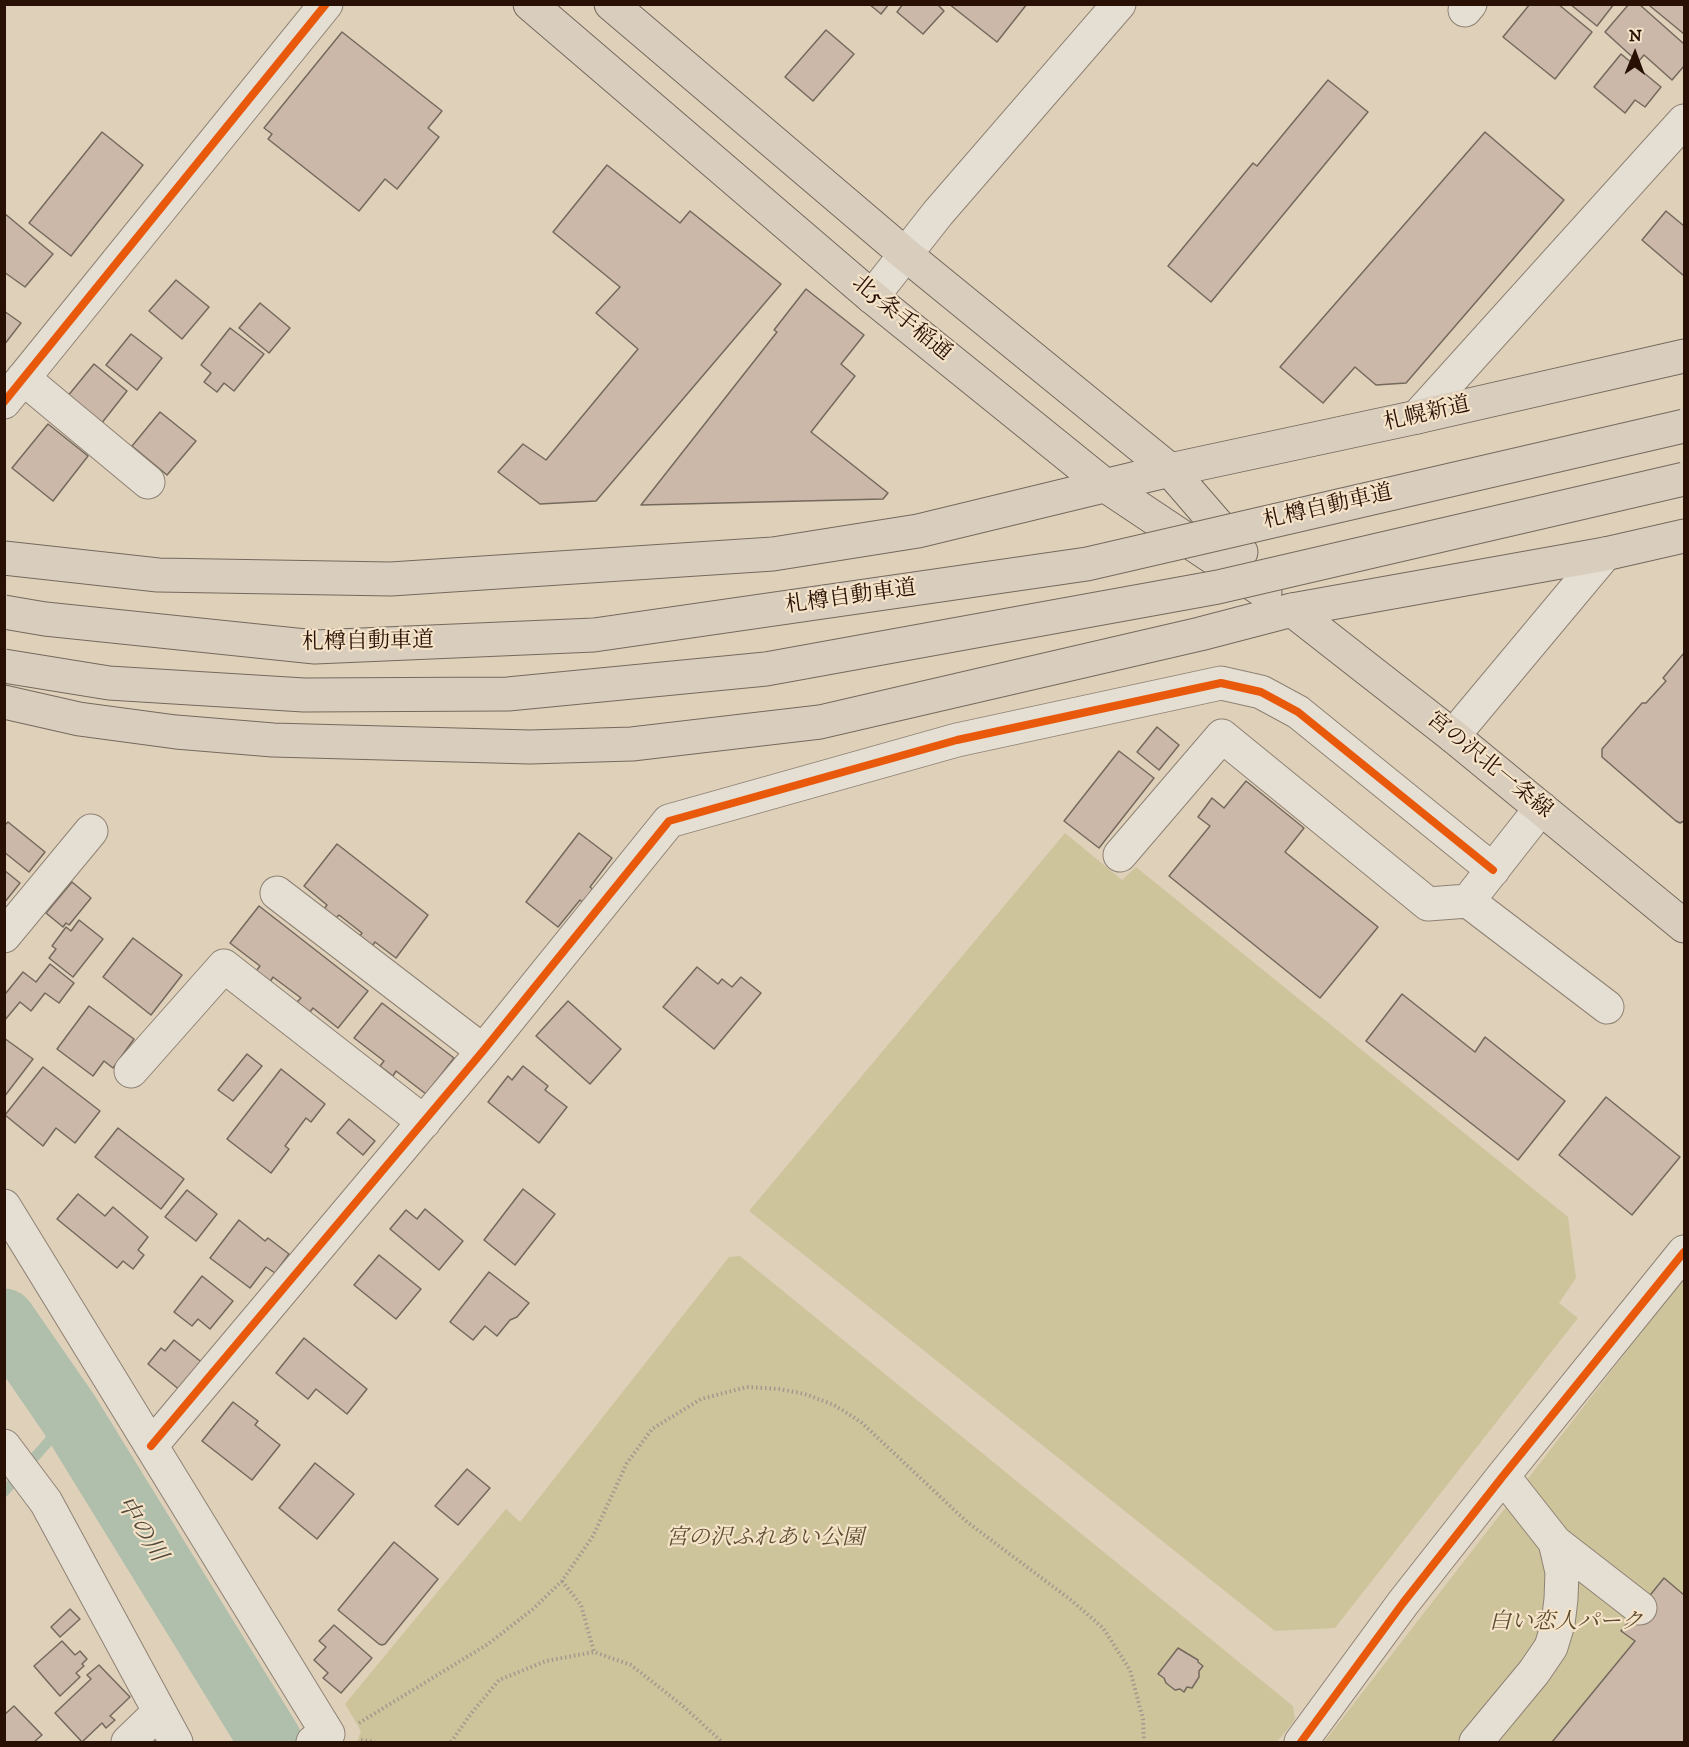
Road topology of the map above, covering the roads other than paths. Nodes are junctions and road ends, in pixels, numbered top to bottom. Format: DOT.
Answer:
graph roads {
  1 [pos="326,4"];
  2 [pos="530,4"];
  3 [pos="612,4"];
  4 [pos="1119,4"];
  5 [pos="1684,121"];
  6 [pos="905,254"];
  7 [pos="872,297"];
  8 [pos="1684,356"];
  9 [pos="14,390"];
  10 [pos="1417,417"];
  11 [pos="1684,426"];
  12 [pos="1170,470"];
  13 [pos="1684,480"];
  14 [pos="148,482"];
  15 [pos="1106,486"];
  16 [pos="1684,536"];
  17 [pos="1605,554"];
  18 [pos="4,558"];
  19 [pos="1292,610"];
  20 [pos="4,612"];
  21 [pos="4,666"];
  22 [pos="4,702"];
  23 [pos="1454,736"];
  24 [pos="1541,808"];
  25 [pos="91,831"];
  26 [pos="1120,855"];
  27 [pos="1493,870"];
  28 [pos="277,893"];
  29 [pos="1468,901"];
  30 [pos="1684,926"];
  31 [pos="4,936"];
  32 [pos="1607,1007"];
  33 [pos="483,1051"];
  34 [pos="130,1071"];
  35 [pos="424,1122"];
  36 [pos="4,1206"];
  37 [pos="1684,1252"];
  38 [pos="4,1446"];
  39 [pos="151,1446"];
  40 [pos="1503,1476"];
  41 [pos="1555,1542"];
  42 [pos="1640,1608"];
  43 [pos="159,1712"];
  44 [pos="320,1738"];
  45 [pos="128,1743"];
  46 [pos="176,1743"];
  47 [pos="1302,1743"];
  48 [pos="1476,1743"];
  1 -- 9 [label="street"];
  2 -- 7 [label="main road, 北5条手稲通"];
  3 -- 6 [label="main road"];
  4 -- 6 [label="street"];
  5 -- 10 [label="street"];
  6 -- 7 [label="street"];
  6 -- 12 [label="main road"];
  7 -- 15 [label="main road, 北5条手稲通"];
  8 -- 10 [label="main road, 札幌新道"];
  9 -- 14 [label="street"];
  10 -- 12 [label="main road, 札幌新道"];
  11 -- 20 [label="main road, 札樽自動車道, bridge"];
  12 -- 15 [label="main road, 札幌新道"];
  12 -- 19 [label="main road"];
  13 -- 21 [label="main road, bridge"];
  15 -- 18 [label="main road, 札幌新道"];
  15 -- 19 [label="main road, 北5条手稲通"];
  16 -- 17 [label="main road"];
  17 -- 19 [label="main road"];
  17 -- 23 [label="street"];
  19 -- 22 [label="main road"];
  19 -- 23 [label="main road, 宮の沢北一条線"];
  23 -- 24 [label="main road, 宮の沢北一条線"];
  24 -- 27 [label="street"];
  24 -- 30 [label="main road, 宮の沢北一条線"];
  25 -- 31 [label="street"];
  26 -- 29 [label="street"];
  27 -- 29 [label="street"];
  27 -- 33 [label="street"];
  28 -- 33 [label="street"];
  29 -- 32 [label="street"];
  33 -- 35 [label="street"];
  34 -- 35 [label="street"];
  35 -- 39 [label="street"];
  36 -- 39 [label="street"];
  37 -- 40 [label="street"];
  38 -- 43 [label="street"];
  39 -- 44 [label="street"];
  40 -- 41 [label="street"];
  40 -- 47 [label="street"];
  41 -- 42 [label="street"];
  41 -- 48 [label="street"];
  43 -- 45 [label="street"];
  43 -- 46 [label="street"];
}
